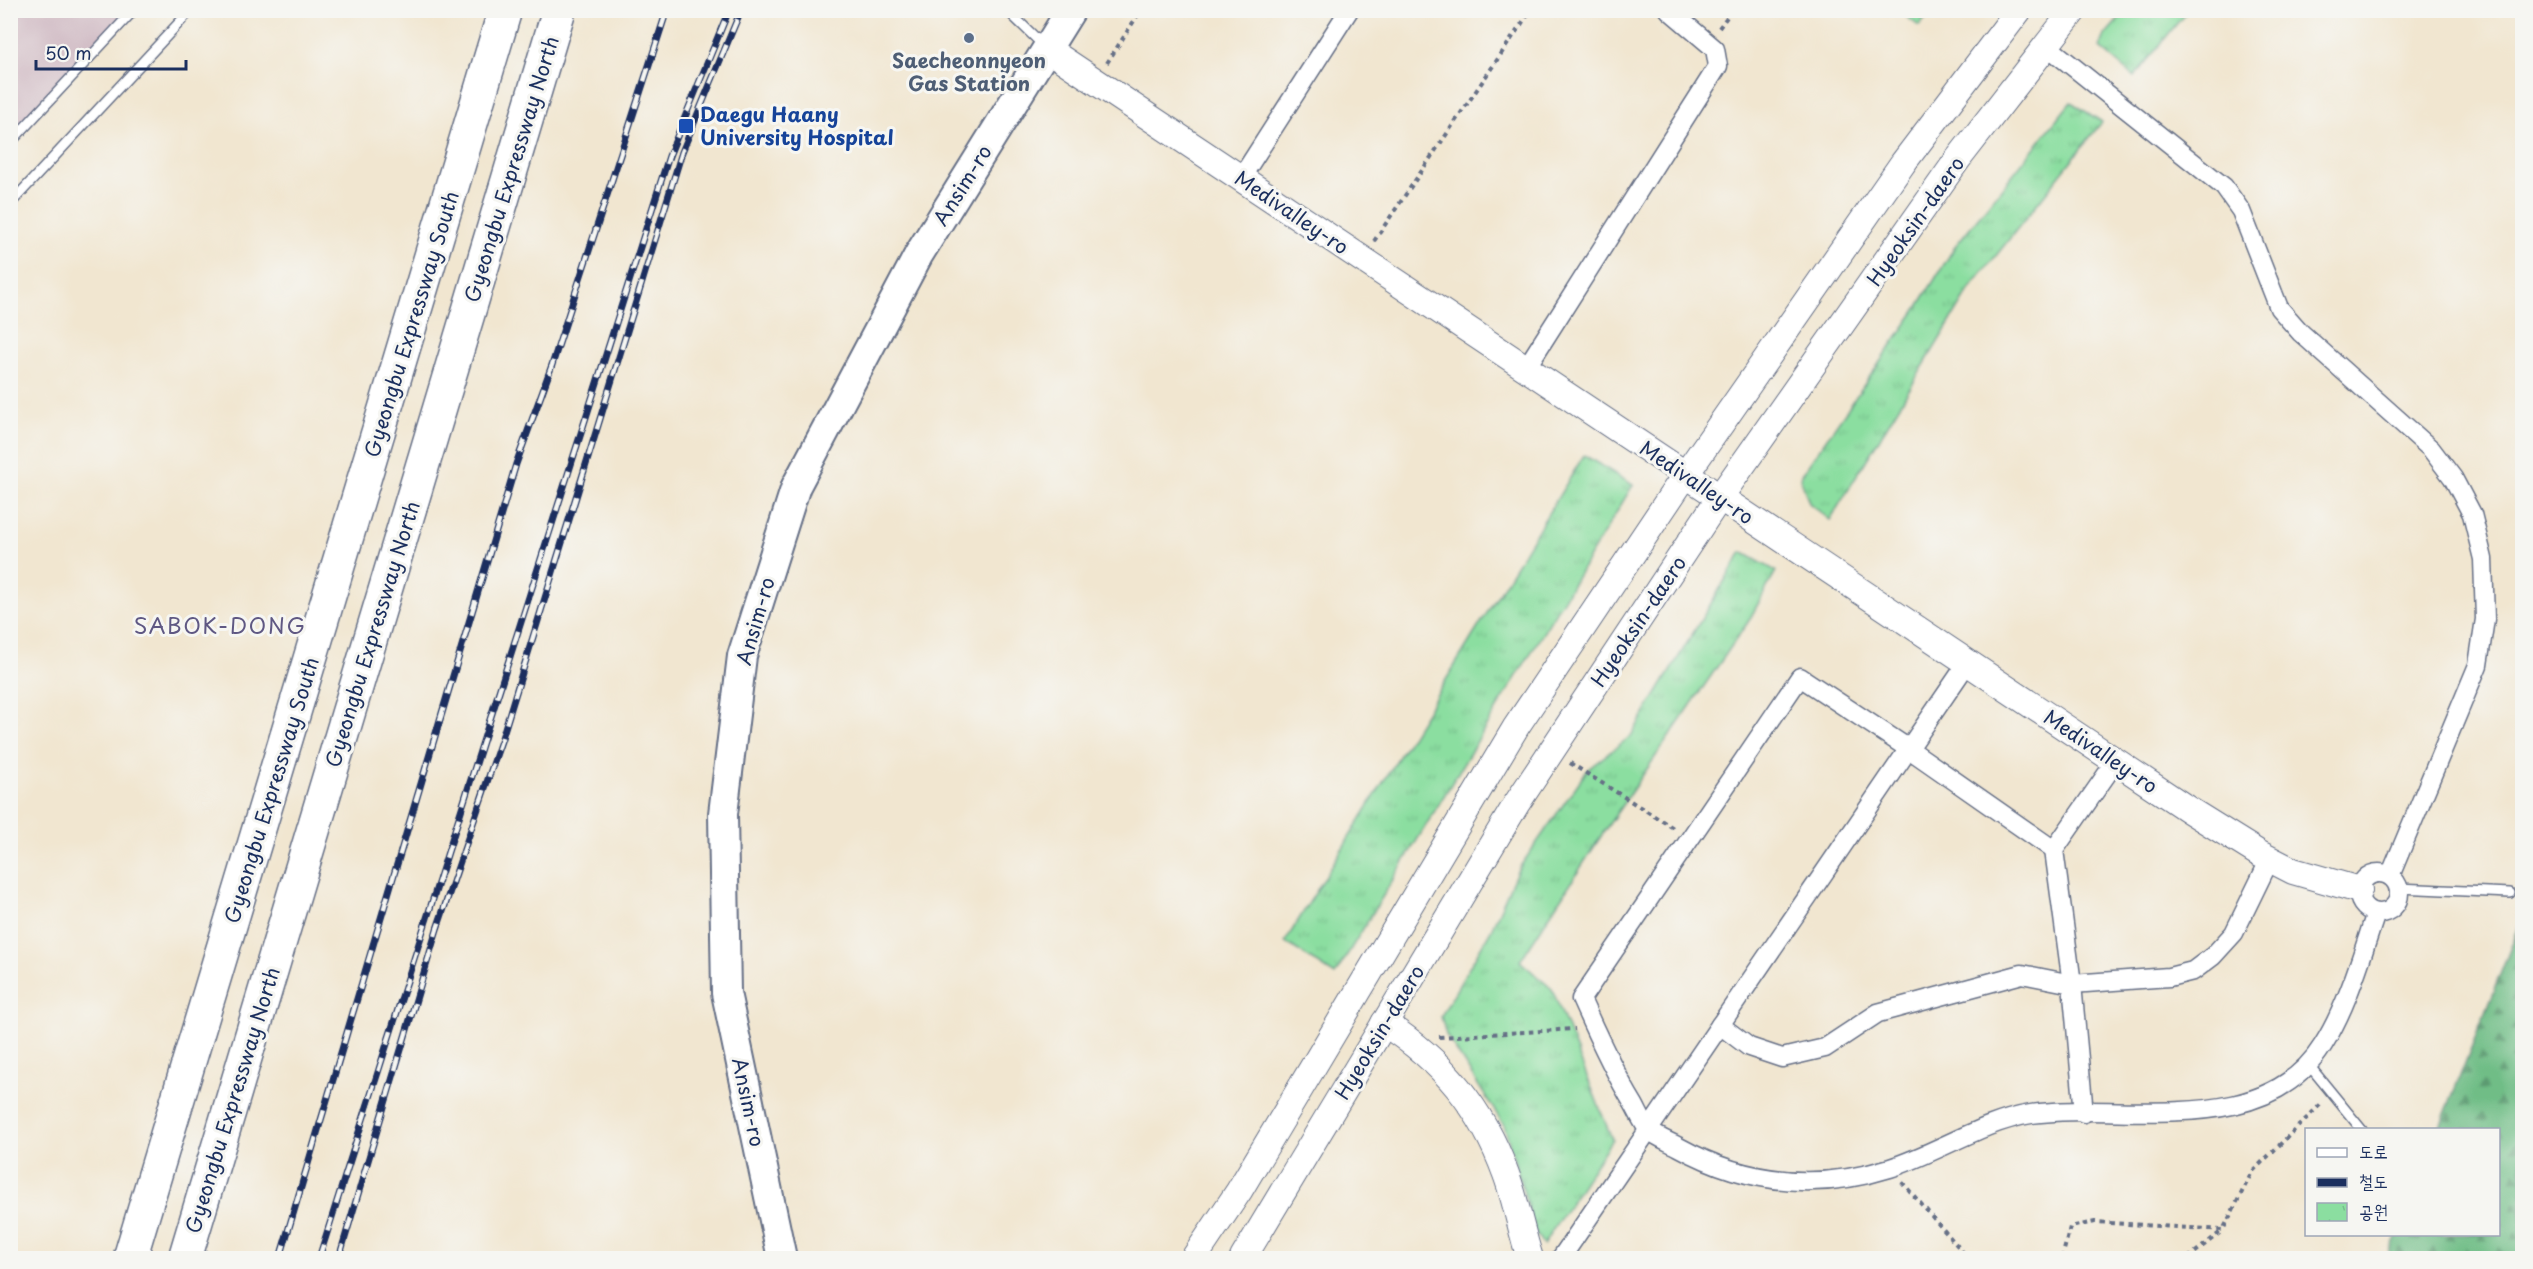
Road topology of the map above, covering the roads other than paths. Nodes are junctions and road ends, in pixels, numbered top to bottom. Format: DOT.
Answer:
graph roads {
  1 [pos="134,10"];
  2 [pos="191,10"];
  3 [pos="505,10"];
  4 [pos="560,10"];
  5 [pos="1007,10"];
  6 [pos="1071,10"];
  7 [pos="1349,10"];
  8 [pos="1669,10"];
  9 [pos="2074,10"];
  10 [pos="2010,14"];
  11 [pos="2047,46"];
  12 [pos="1047,49"];
  13 [pos="10,143"];
  14 [pos="1241,178"];
  15 [pos="10,204"];
  16 [pos="1526,368"];
  17 [pos="1686,474"];
  18 [pos="1720,497"];
  19 [pos="1968,662"];
  20 [pos="1910,749"];
  21 [pos="2116,760"];
  22 [pos="2054,850"];
  23 [pos="2270,859"];
  24 [pos="2394,882"];
  25 [pos="2359,890"];
  26 [pos="2511,893"];
  27 [pos="2376,913"];
  28 [pos="2072,984"];
  29 [pos="1384,1023"];
  30 [pos="1720,1025"];
  31 [pos="2308,1064"];
  32 [pos="2084,1113"];
  33 [pos="2360,1128"];
  34 [pos="1649,1130"];
  35 [pos="765,1177"];
  36 [pos="130,1258"];
  37 [pos="184,1258"];
  38 [pos="782,1258"];
  39 [pos="799,1258"];
  40 [pos="1194,1258"];
  41 [pos="1243,1258"];
  42 [pos="1530,1258"];
  43 [pos="1561,1258"];
  1 -- 13 [label="lane"];
  2 -- 15 [label="lane"];
  3 -- 36 [label="highway, Gyeongbu Expressway South"];
  4 -- 37 [label="highway, Gyeongbu Expressway North"];
  5 -- 12 [label="lane"];
  6 -- 12 [label="main road, Ansim-ro"];
  7 -- 14 [label="street"];
  8 -- 16 [label="street"];
  9 -- 11 [label="main road, Hyeoksin-daero"];
  10 -- 17 [label="main road"];
  11 -- 18 [label="main road, Hyeoksin-daero"];
  11 -- 24 [label="street"];
  12 -- 14 [label="main road, Medivalley-ro"];
  12 -- 35 [label="main road, Ansim-ro"];
  14 -- 16 [label="main road, Medivalley-ro"];
  16 -- 17 [label="main road, Medivalley-ro"];
  17 -- 18 [label="main road, Medivalley-ro"];
  17 -- 40 [label="main road"];
  18 -- 19 [label="main road, Medivalley-ro"];
  18 -- 29 [label="main road, Hyeoksin-daero"];
  19 -- 20 [label="street"];
  19 -- 21 [label="main road, Medivalley-ro"];
  20 -- 22 [label="street"];
  20 -- 30 [label="street"];
  20 -- 34 [label="street"];
  21 -- 22 [label="street"];
  21 -- 23 [label="main road, Medivalley-ro"];
  22 -- 28 [label="street"];
  23 -- 25 [label="main road, Medivalley-ro"];
  23 -- 28 [label="street"];
  24 -- 25 [label="street"];
  24 -- 26 [label="lane"];
  24 -- 27 [label="street"];
  25 -- 27 [label="street"];
  27 -- 31 [label="street"];
  28 -- 30 [label="street"];
  28 -- 32 [label="street"];
  29 -- 41 [label="main road, Hyeoksin-daero"];
  29 -- 42 [label="main road"];
  30 -- 34 [label="street"];
  31 -- 32 [label="street"];
  31 -- 33 [label="lane"];
  32 -- 34 [label="street"];
  34 -- 43 [label="street"];
  35 -- 38 [label="main road, Ansim-ro"];
  35 -- 39 [label="main road"];
}
